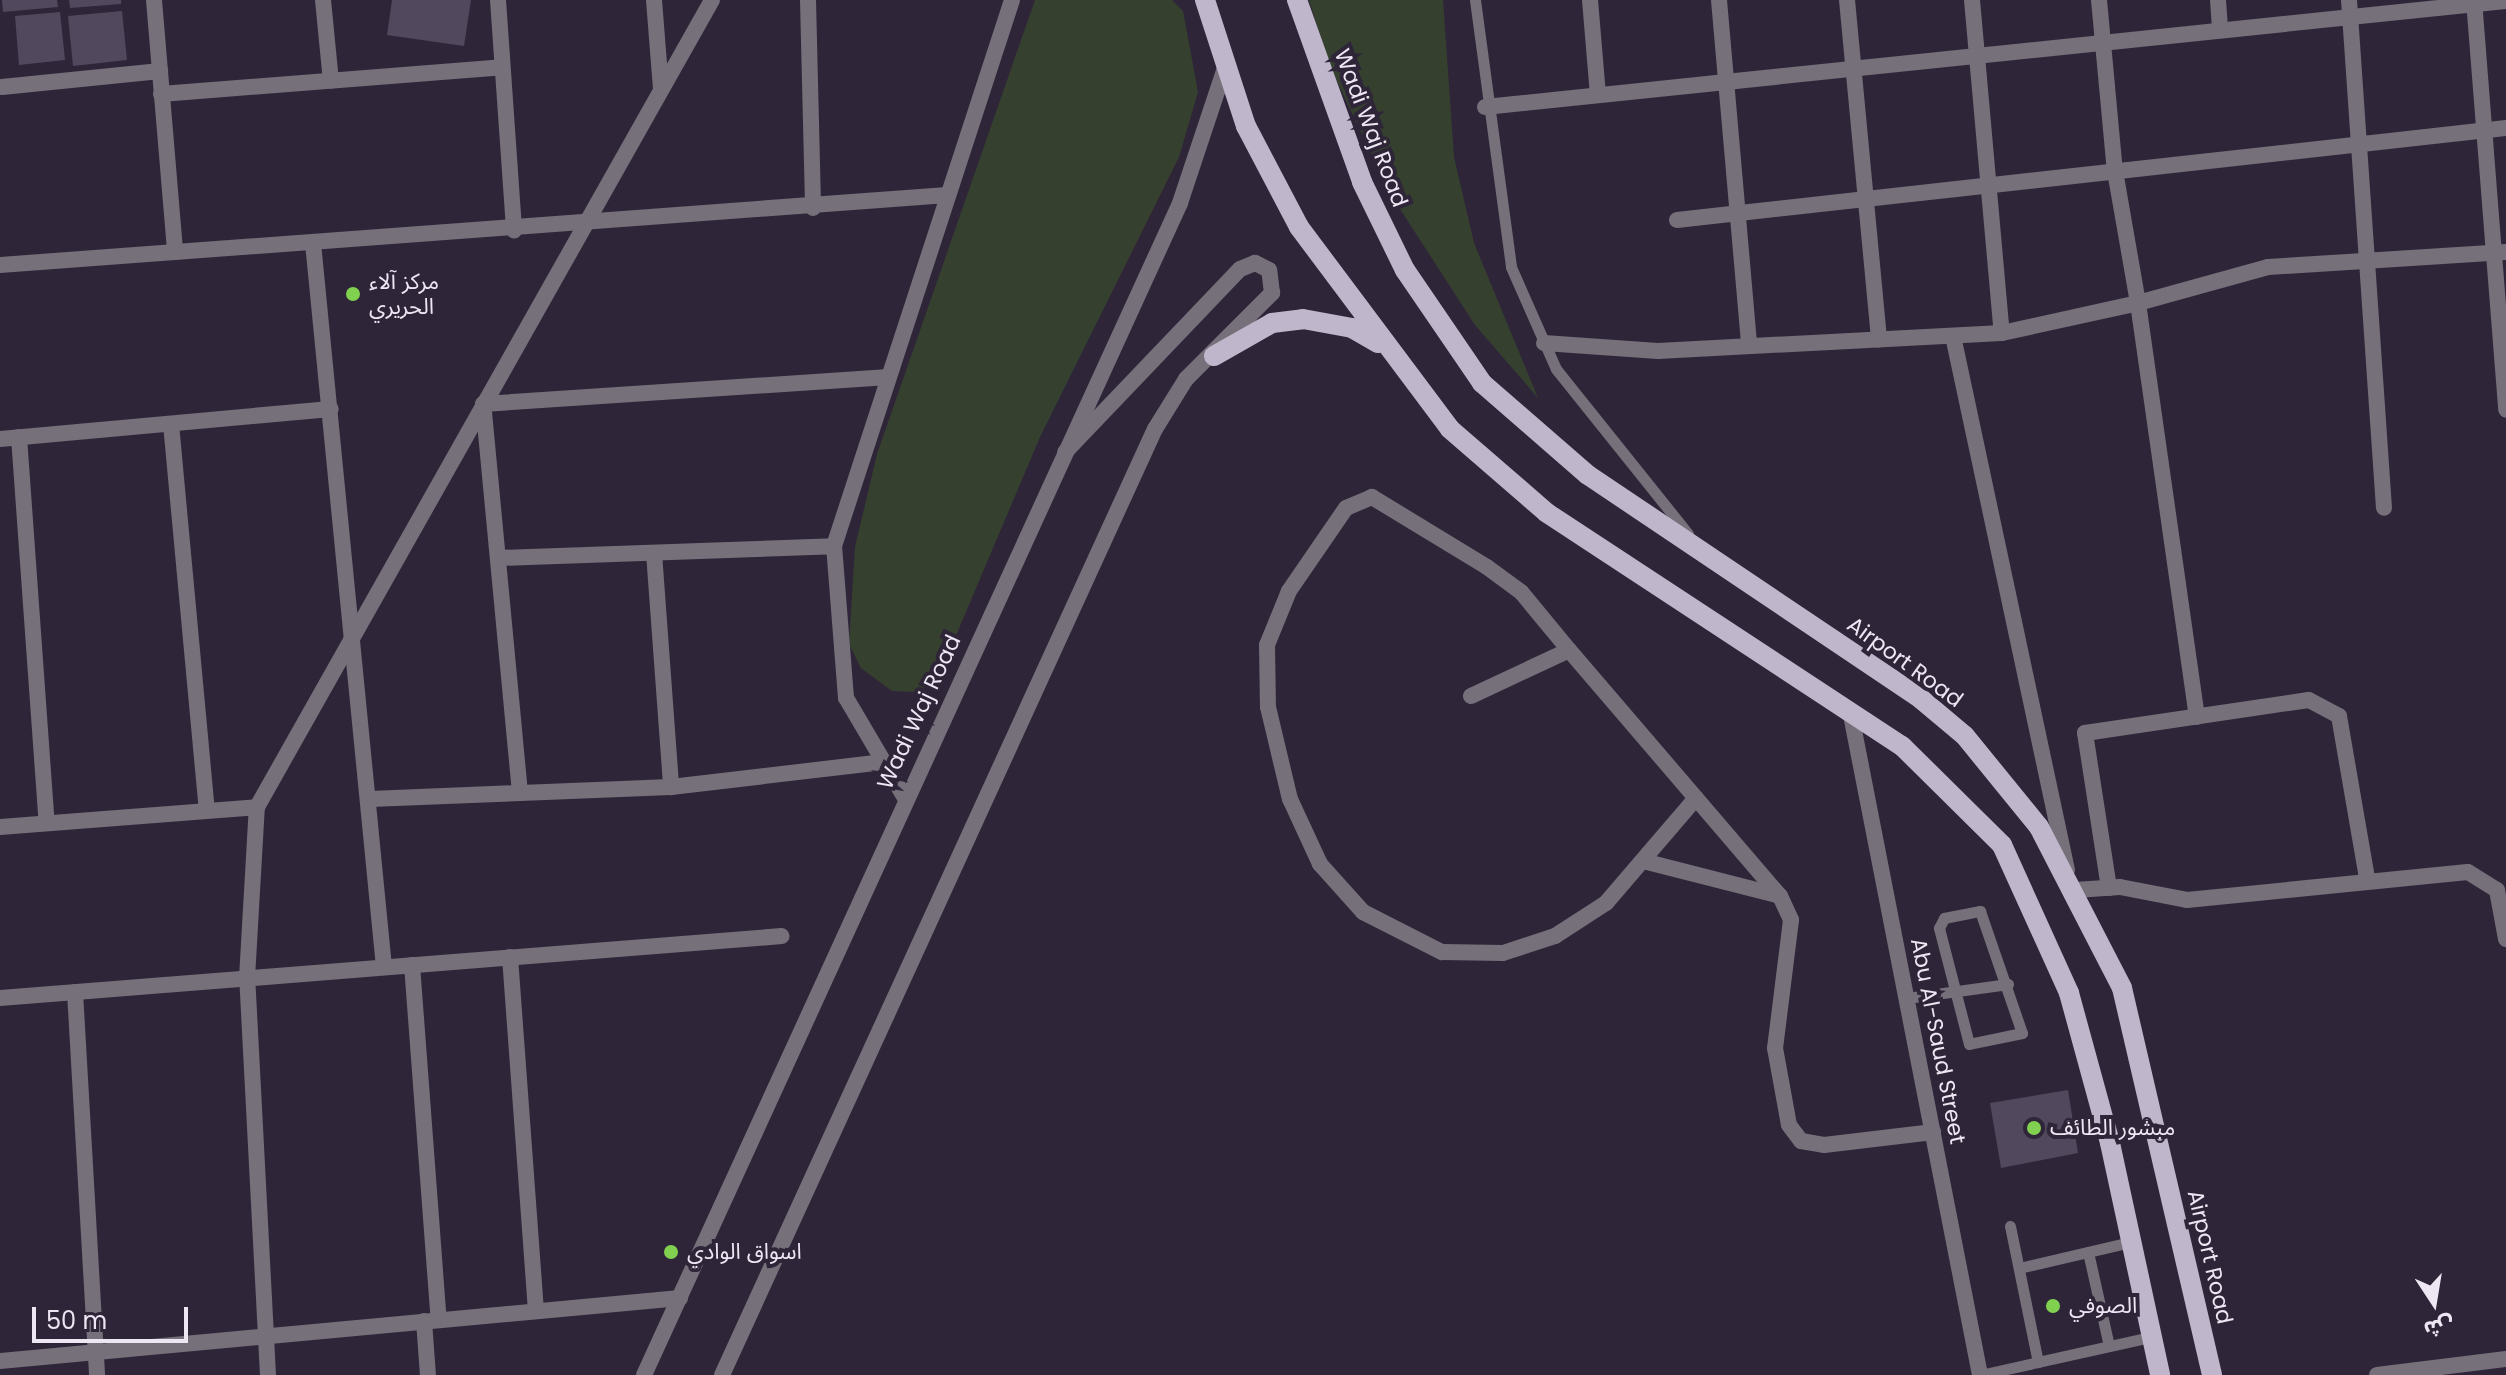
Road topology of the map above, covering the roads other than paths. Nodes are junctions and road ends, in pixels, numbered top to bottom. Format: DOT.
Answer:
graph roads {
  1 [pos="154,0"];
  2 [pos="323,0"];
  3 [pos="498,0"];
  4 [pos="654,0"];
  5 [pos="712,0"];
  6 [pos="808,0"];
  7 [pos="1012,0"];
  8 [pos="1205,0"];
  9 [pos="1297,0"];
  10 [pos="1475,0"];
  11 [pos="1590,0"];
  12 [pos="1719,0"];
  13 [pos="1847,0"];
  14 [pos="1972,0"];
  15 [pos="2099,0"];
  16 [pos="2218,0"];
  17 [pos="2506,1"];
  18 [pos="2474,2"];
  19 [pos="2350,8"];
  20 [pos="2220,29"];
  21 [pos="2103,41"];
  22 [pos="1977,55"];
  23 [pos="1226,65"];
  24 [pos="502,67"];
  25 [pos="0,68"];
  26 [pos="1853,68"];
  27 [pos="160,71"];
  28 [pos="331,81"];
  29 [pos="1726,81"];
  30 [pos="1,87"];
  31 [pos="661,89"];
  32 [pos="161,94"];
  33 [pos="1598,95"];
  34 [pos="1485,107"];
  35 [pos="2506,128"];
  36 [pos="2485,130"];
  37 [pos="2358,141"];
  38 [pos="2115,171"];
  39 [pos="1989,185"];
  40 [pos="947,195"];
  41 [pos="1866,199"];
  42 [pos="813,208"];
  43 [pos="1738,213"];
  44 [pos="1677,220"];
  45 [pos="584,226"];
  46 [pos="514,230"];
  47 [pos="313,243"];
  48 [pos="175,252"];
  49 [pos="2502,253"];
  50 [pos="2368,261"];
  51 [pos="0,265"];
  52 [pos="1405,270"];
  53 [pos="2138,303"];
  54 [pos="2002,333"];
  55 [pos="1953,336"];
  56 [pos="1879,339"];
  57 [pos="1544,343"];
  58 [pos="1382,345"];
  59 [pos="1749,346"];
  60 [pos="1214,356"];
  61 [pos="885,377"];
  62 [pos="483,404"];
  63 [pos="331,409"];
  64 [pos="2506,410"];
  65 [pos="171,424"];
  66 [pos="19,437"];
  67 [pos="0,439"];
  68 [pos="1065,452"];
  69 [pos="2384,508"];
  70 [pos="834,546"];
  71 [pos="1702,549"];
  72 [pos="654,553"];
  73 [pos="498,558"];
  74 [pos="355,634"];
  75 [pos="1569,650"];
  76 [pos="1471,696"];
  77 [pos="1851,715"];
  78 [pos="2197,717"];
  79 [pos="884,762"];
  80 [pos="671,787"];
  81 [pos="520,793"];
  82 [pos="905,798"];
  83 [pos="1696,798"];
  84 [pos="370,799"];
  85 [pos="257,807"];
  86 [pos="207,810"];
  87 [pos="47,823"];
  88 [pos="0,827"];
  89 [pos="1647,862"];
  90 [pos="2367,878"];
  91 [pos="2072,885"];
  92 [pos="2109,888"];
  93 [pos="1780,896"];
  94 [pos="782,936"];
  95 [pos="2506,939"];
  96 [pos="510,957"];
  97 [pos="412,965"];
  98 [pos="384,967"];
  99 [pos="247,978"];
  100 [pos="2008,984"];
  101 [pos="75,992"];
  102 [pos="1954,992"];
  103 [pos="0,998"];
  104 [pos="1907,998"];
  105 [pos="1933,1132"];
  106 [pos="2010,1226"];
  107 [pos="2131,1242"];
  108 [pos="2088,1252"];
  109 [pos="2019,1268"];
  110 [pos="680,1298"];
  111 [pos="536,1311"];
  112 [pos="432,1321"];
  113 [pos="266,1336"];
  114 [pos="2150,1337"];
  115 [pos="2109,1346"];
  116 [pos="96,1352"];
  117 [pos="2506,1359"];
  118 [pos="0,1361"];
  119 [pos="2038,1362"];
  120 [pos="97,1375"];
  121 [pos="268,1375"];
  122 [pos="428,1375"];
  123 [pos="644,1375"];
  124 [pos="722,1375"];
  125 [pos="1980,1375"];
  126 [pos="2160,1375"];
  127 [pos="2212,1375"];
  128 [pos="2377,1375"];
  1 -- 27 [label="street"];
  2 -- 28 [label="street"];
  3 -- 24 [label="street"];
  4 -- 31 [label="street"];
  5 -- 31 [label="street"];
  6 -- 42 [label="street"];
  7 -- 40 [label="street"];
  8 -- 23 [label="main road"];
  9 -- 52 [label="main road, Wadi Waj Road"];
  10 -- 34 [label="lane"];
  11 -- 33 [label="street"];
  12 -- 29 [label="street"];
  13 -- 26 [label="street"];
  14 -- 22 [label="street"];
  15 -- 21 [label="street"];
  16 -- 20 [label="street"];
  17 -- 18 [label="street"];
  18 -- 19 [label="street"];
  18 -- 36 [label="street"];
  19 -- 20 [label="street"];
  19 -- 37 [label="street"];
  20 -- 21 [label="street"];
  21 -- 22 [label="street"];
  21 -- 38 [label="street"];
  22 -- 26 [label="street"];
  22 -- 39 [label="street"];
  23 -- 58 [label="main road"];
  23 -- 68 [label="street, Wadi Waj Road"];
  24 -- 28 [label="street"];
  24 -- 46 [label="street"];
  25 -- 30 [label="street"];
  26 -- 29 [label="street"];
  26 -- 41 [label="street"];
  27 -- 30 [label="street"];
  27 -- 32 [label="street"];
  28 -- 32 [label="street"];
  29 -- 33 [label="street"];
  29 -- 43 [label="street"];
  31 -- 45 [label="street"];
  32 -- 48 [label="street"];
  33 -- 34 [label="street"];
  34 -- 57 [label="lane"];
  35 -- 36 [label="street"];
  36 -- 37 [label="street"];
  36 -- 49 [label="street"];
  37 -- 38 [label="street"];
  37 -- 50 [label="street"];
  38 -- 39 [label="street"];
  38 -- 53 [label="street"];
  39 -- 41 [label="street"];
  39 -- 54 [label="street"];
  40 -- 42 [label="street"];
  40 -- 61 [label="street"];
  41 -- 43 [label="street"];
  41 -- 56 [label="street"];
  42 -- 45 [label="street"];
  43 -- 44 [label="street"];
  43 -- 59 [label="street"];
  45 -- 46 [label="street"];
  45 -- 62 [label="street"];
  46 -- 47 [label="street"];
  47 -- 48 [label="street"];
  47 -- 63 [label="street"];
  48 -- 51 [label="street"];
  49 -- 50 [label="street"];
  49 -- 64 [label="street"];
  50 -- 53 [label="street"];
  50 -- 69 [label="street"];
  52 -- 71 [label="main road, Airport Road"];
  53 -- 54 [label="street"];
  53 -- 78 [label="street"];
  54 -- 55 [label="street"];
  55 -- 56 [label="street"];
  55 -- 91 [label="street"];
  56 -- 59 [label="street"];
  57 -- 59 [label="street"];
  57 -- 71 [label="lane"];
  58 -- 60 [label="main road"];
  58 -- 77 [label="main road"];
  60 -- 68 [label="street"];
  60 -- 124 [label="street"];
  61 -- 62 [label="street"];
  61 -- 70 [label="street"];
  62 -- 73 [label="street"];
  62 -- 74 [label="street"];
  63 -- 65 [label="street"];
  63 -- 74 [label="street"];
  65 -- 66 [label="street"];
  65 -- 86 [label="street"];
  66 -- 67 [label="street"];
  66 -- 87 [label="street"];
  68 -- 82 [label="street, Wadi Waj Road"];
  70 -- 72 [label="street"];
  70 -- 79 [label="street"];
  71 -- 91 [label="main road, Airport Road"];
  72 -- 73 [label="street"];
  72 -- 80 [label="street"];
  73 -- 81 [label="street"];
  74 -- 84 [label="street"];
  74 -- 85 [label="street"];
  75 -- 76 [label="street"];
  75 -- 83 [label="street"];
  75 -- 89 [label="street"];
  77 -- 104 [label="street, Abu Al-Saud Street"];
  77 -- 107 [label="main road"];
  78 -- 90 [label="street"];
  78 -- 92 [label="street"];
  79 -- 80 [label="street"];
  79 -- 82 [label="street"];
  80 -- 81 [label="street"];
  81 -- 84 [label="street"];
  82 -- 110 [label="street, Wadi Waj Road"];
  83 -- 89 [label="street"];
  83 -- 93 [label="street"];
  84 -- 98 [label="street"];
  85 -- 86 [label="street"];
  85 -- 99 [label="street"];
  86 -- 87 [label="street"];
  87 -- 88 [label="street"];
  89 -- 93 [label="street"];
  90 -- 92 [label="street"];
  90 -- 95 [label="street"];
  91 -- 92 [label="street"];
  91 -- 127 [label="main road, Airport Road"];
  93 -- 105 [label="street"];
  94 -- 96 [label="street"];
  96 -- 97 [label="street"];
  96 -- 111 [label="street"];
  97 -- 98 [label="street"];
  97 -- 112 [label="street"];
  98 -- 99 [label="street"];
  99 -- 101 [label="street"];
  99 -- 113 [label="street"];
  100 -- 102 [label="lane"];
  100 -- 102 [label="lane"];
  100 -- 102 [label="lane"];
  101 -- 103 [label="street"];
  101 -- 116 [label="street"];
  102 -- 104 [label="lane"];
  104 -- 105 [label="street, Abu Al-Saud Street"];
  105 -- 125 [label="street, Abu Al-Saud Street"];
  106 -- 109 [label="lane"];
  107 -- 108 [label="lane"];
  107 -- 114 [label="main road"];
  108 -- 109 [label="lane"];
  108 -- 115 [label="lane"];
  109 -- 119 [label="lane"];
  110 -- 111 [label="street"];
  110 -- 123 [label="street, Wadi Waj Road"];
  111 -- 112 [label="street"];
  112 -- 113 [label="street"];
  112 -- 122 [label="street"];
  113 -- 116 [label="street"];
  113 -- 121 [label="street"];
  114 -- 115 [label="lane"];
  114 -- 126 [label="main road"];
  115 -- 119 [label="lane"];
  116 -- 118 [label="street"];
  116 -- 120 [label="street"];
  117 -- 128 [label="street"];
  119 -- 125 [label="lane"];
}
